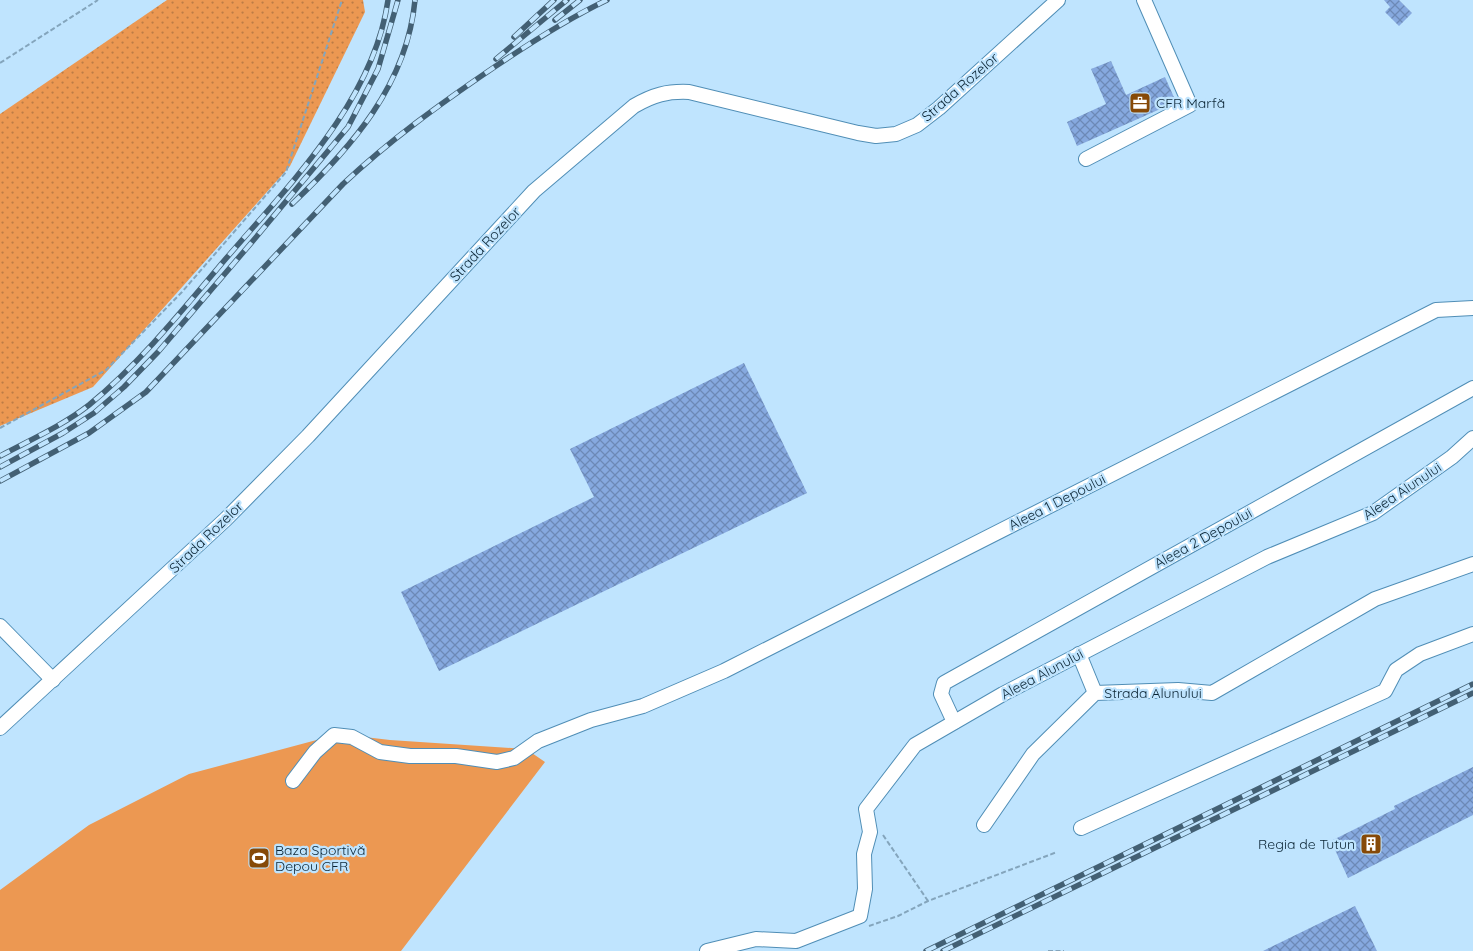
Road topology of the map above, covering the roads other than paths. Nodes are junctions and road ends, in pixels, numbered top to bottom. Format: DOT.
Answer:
graph roads {
  1 [pos="1058,0"];
  2 [pos="1144,0"];
  3 [pos="1086,159"];
  4 [pos="1473,308"];
  5 [pos="1473,388"];
  6 [pos="1473,438"];
  7 [pos="1473,564"];
  8 [pos="0,626"];
  9 [pos="1473,634"];
  10 [pos="1079,654"];
  11 [pos="53,680"];
  12 [pos="1096,693"];
  13 [pos="954,722"];
  14 [pos="0,728"];
  15 [pos="293,781"];
  16 [pos="984,825"];
  17 [pos="1081,828"];
  18 [pos="707,951"];
  1 -- 11 [label="street, Strada Rozelor"];
  2 -- 3 [label="street"];
  4 -- 15 [label="street, Aleea 1 Depoului"];
  5 -- 13 [label="street, Aleea 2 Depoului"];
  6 -- 10 [label="street, Aleea Alunului"];
  7 -- 12 [label="street, Strada Alunului"];
  8 -- 11 [label="street"];
  9 -- 17 [label="street"];
  10 -- 12 [label="street"];
  10 -- 13 [label="street, Aleea Alunului"];
  11 -- 14 [label="street, Strada Rozelor"];
  12 -- 16 [label="street, Strada Alunului"];
  13 -- 18 [label="street, Aleea Alunului"];
}
